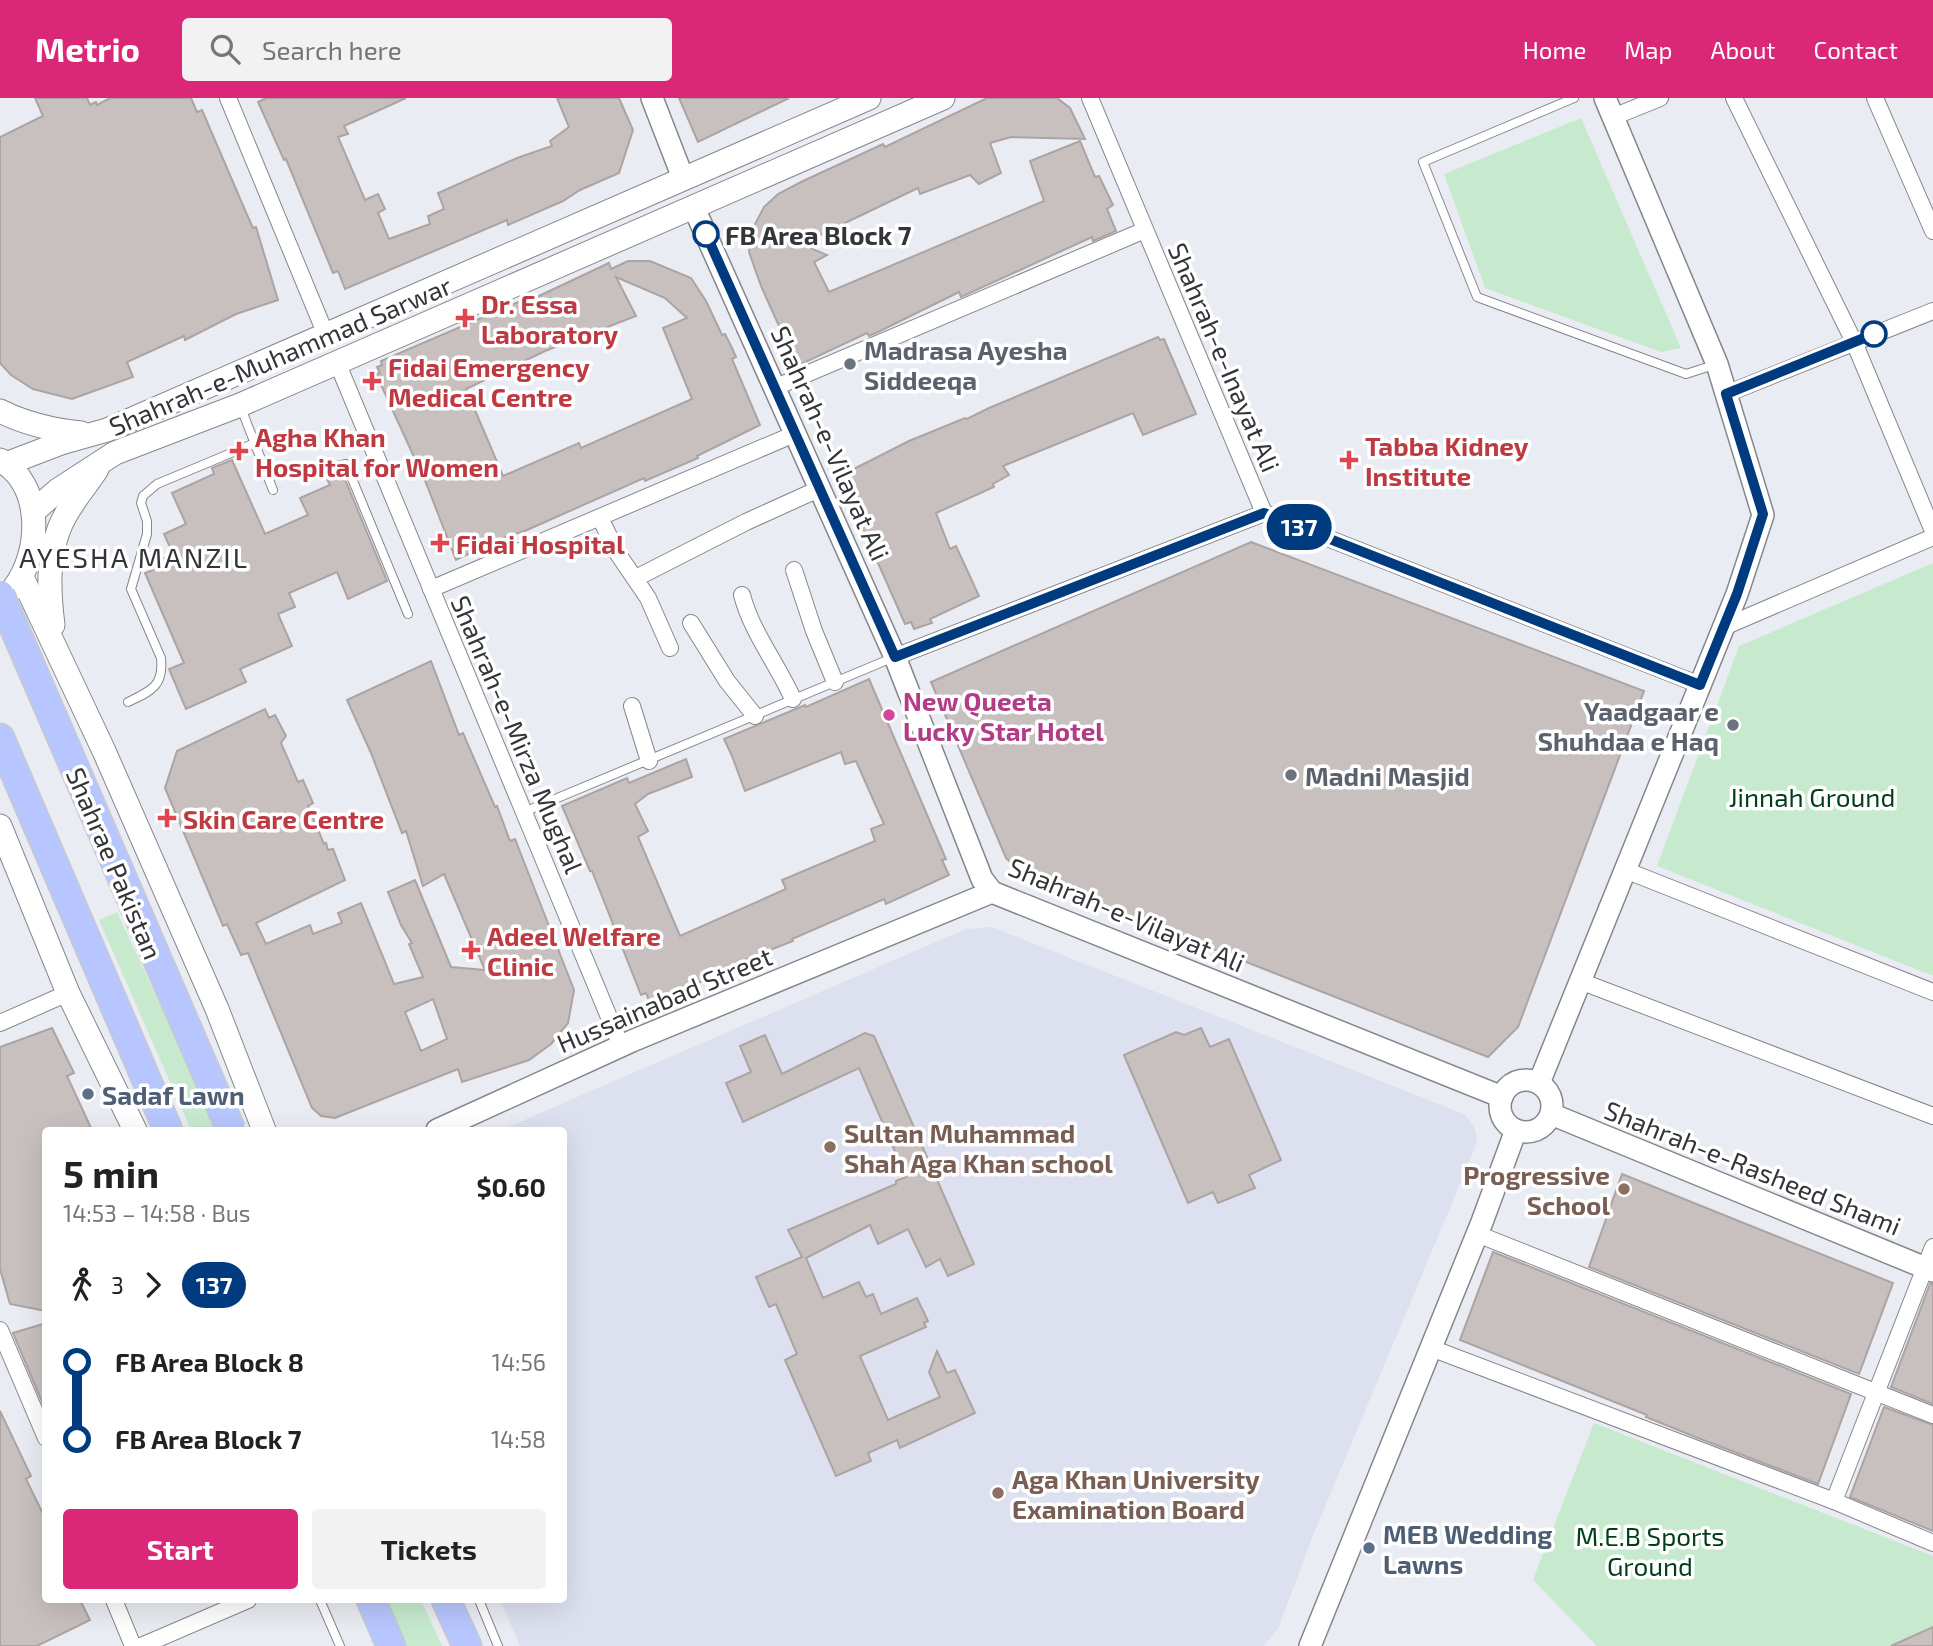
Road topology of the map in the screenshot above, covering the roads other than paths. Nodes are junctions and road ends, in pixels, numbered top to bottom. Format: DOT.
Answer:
graph roads {
  1 [pos="228,98"];
  2 [pos="652,98"];
  3 [pos="869,98"];
  4 [pos="943,98"];
  5 [pos="1090,98"];
  6 [pos="1574,98"];
  7 [pos="1660,98"];
  8 [pos="1734,98"];
  9 [pos="1875,98"];
  10 [pos="1609,107"];
  11 [pos="683,178"];
  12 [pos="694,208"];
  13 [pos="1145,230"];
  14 [pos="1933,231"];
  15 [pos="1933,311"];
  16 [pos="326,335"];
  17 [pos="1854,342"];
  18 [pos="337,362"];
  19 [pos="1717,364"];
  20 [pos="776,387"];
  21 [pos="1726,394"];
  22 [pos="240,405"];
  23 [pos="0,411"];
  24 [pos="797,433"];
  25 [pos="92,434"];
  26 [pos="255,443"];
  27 [pos="103,461"];
  28 [pos="3,462"];
  29 [pos="324,469"];
  30 [pos="821,488"];
  31 [pos="273,490"];
  32 [pos="33,513"];
  33 [pos="1264,513"];
  34 [pos="600,518"];
  35 [pos="1933,531"];
  36 [pos="1933,537"];
  37 [pos="794,570"];
  38 [pos="22,576"];
  39 [pos="636,578"];
  40 [pos="431,589"];
  41 [pos="0,595"];
  42 [pos="742,595"];
  43 [pos="0,601"];
  44 [pos="408,614"];
  45 [pos="691,623"];
  46 [pos="1724,626"];
  47 [pos="57,648"];
  48 [pos="670,648"];
  49 [pos="895,657"];
  50 [pos="835,682"];
  51 [pos="1700,685"];
  52 [pos="793,699"];
  53 [pos="128,702"];
  54 [pos="632,706"];
  55 [pos="755,716"];
  56 [pos="0,738"];
  57 [pos="649,761"];
  58 [pos="524,812"];
  59 [pos="2,832"];
  60 [pos="1625,870"];
  61 [pos="992,892"];
  62 [pos="1580,981"];
  63 [pos="1933,992"];
  64 [pos="68,993"];
  65 [pos="0,1023"];
  66 [pos="621,1046"];
  67 [pos="1539,1083"];
  68 [pos="1502,1097"];
  69 [pos="1551,1114"];
  70 [pos="1933,1116"];
  71 [pos="134,1127"];
  72 [pos="167,1127"];
  73 [pos="230,1127"];
  74 [pos="263,1127"];
  75 [pos="444,1127"];
  76 [pos="1516,1130"];
  77 [pos="1477,1234"];
  78 [pos="1933,1247"];
  79 [pos="1929,1269"];
  80 [pos="0,1330"];
  81 [pos="1431,1348"];
  82 [pos="1876,1393"];
  83 [pos="1933,1415"];
  84 [pos="42,1429"];
  85 [pos="1833,1502"];
  86 [pos="1933,1543"];
  87 [pos="115,1603"];
  88 [pos="241,1603"];
  89 [pos="321,1603"];
  90 [pos="372,1603"];
  91 [pos="447,1603"];
  92 [pos="480,1603"];
  93 [pos="133,1646"];
  94 [pos="141,1646"];
  95 [pos="340,1646"];
  96 [pos="391,1646"];
  97 [pos="467,1646"];
  98 [pos="498,1646"];
  99 [pos="1310,1646"];
  1 -- 16 [label="street"];
  2 -- 11 [label="street"];
  3 -- 11 [label="main road, Shahrah-e-Muhammad Sarwar"];
  4 -- 12 [label="main road, Shahrah-e-Muhammad Sarwar"];
  5 -- 13 [label="street, Shahrah-e-Inayat Ali"];
  6 -- 19 [label="lane"];
  7 -- 10 [label="street"];
  8 -- 17 [label="street"];
  9 -- 14 [label="street"];
  10 -- 19 [label="street"];
  11 -- 16 [label="main road, Shahrah-e-Muhammad Sarwar"];
  12 -- 18 [label="main road, Shahrah-e-Muhammad Sarwar"];
  12 -- 20 [label="street, Shahrah-e-Vilayat Ali"];
  13 -- 20 [label="street"];
  13 -- 33 [label="street, Shahrah-e-Inayat Ali"];
  15 -- 17 [label="street"];
  16 -- 25 [label="main road, Shahrah-e-Muhammad Sarwar"];
  17 -- 21 [label="street"];
  17 -- 35 [label="street"];
  18 -- 22 [label="main road, Shahrah-e-Muhammad Sarwar"];
  18 -- 40 [label="street, Shahrah-e-Mirza Mughal"];
  19 -- 21 [label="street"];
  20 -- 24 [label="street, Shahrah-e-Vilayat Ali"];
  21 -- 46 [label="street"];
  22 -- 26 [label="lane"];
  22 -- 27 [label="main road, Shahrah-e-Muhammad Sarwar"];
  23 -- 25 [label="main road"];
  24 -- 30 [label="street, Shahrah-e-Vilayat Ali"];
  24 -- 34 [label="street"];
  25 -- 28 [label="main road, Shahrah-e-Muhammad Sarwar"];
  26 -- 31 [label="lane"];
  26 -- 53 [label="lane"];
  27 -- 32 [label="main road, Shahrah-e-Muhammad Sarwar"];
  27 -- 47 [label="main road"];
  28 -- 32 [label="main road"];
  29 -- 44 [label="lane"];
  30 -- 39 [label="street"];
  30 -- 49 [label="street, Shahrah-e-Vilayat Ali"];
  32 -- 38 [label="main road"];
  33 -- 49 [label="street"];
  33 -- 51 [label="street, Shahrah-e-Inayat Ali"];
  34 -- 39 [label="street"];
  34 -- 40 [label="street"];
  36 -- 46 [label="street"];
  37 -- 50 [label="street"];
  38 -- 43 [label="main road"];
  38 -- 47 [label="main road"];
  39 -- 48 [label="street"];
  40 -- 58 [label="street, Shahrah-e-Mirza Mughal"];
  41 -- 73 [label="highway, Shahrae Pakistan, bridge"];
  42 -- 52 [label="street"];
  45 -- 55 [label="street"];
  46 -- 51 [label="street"];
  47 -- 74 [label="main road"];
  49 -- 50 [label="lane"];
  49 -- 61 [label="street, Shahrah-e-Vilayat Ali"];
  50 -- 52 [label="lane"];
  51 -- 60 [label="street"];
  52 -- 55 [label="lane"];
  54 -- 57 [label="street"];
  55 -- 57 [label="lane"];
  56 -- 72 [label="highway"];
  57 -- 58 [label="lane"];
  58 -- 66 [label="street, Shahrah-e-Mirza Mughal"];
  59 -- 64 [label="main road"];
  60 -- 62 [label="street"];
  60 -- 63 [label="street"];
  61 -- 66 [label="street, Hussainabad Street"];
  61 -- 68 [label="street, Shahrah-e-Vilayat Ali"];
  62 -- 67 [label="street"];
  62 -- 70 [label="street"];
  64 -- 65 [label="street"];
  64 -- 71 [label="main road"];
  66 -- 75 [label="street, Hussainabad Street"];
  67 -- 68 [label="street"];
  67 -- 69 [label="street"];
  68 -- 76 [label="street"];
  69 -- 76 [label="street"];
  69 -- 79 [label="street, Shahrah-e-Rasheed Shami"];
  76 -- 77 [label="street"];
  77 -- 81 [label="street"];
  77 -- 82 [label="street"];
  78 -- 79 [label="street"];
  79 -- 82 [label="street"];
  80 -- 84 [label="street"];
  81 -- 85 [label="street"];
  81 -- 99 [label="street"];
  82 -- 83 [label="street"];
  82 -- 85 [label="street"];
  85 -- 86 [label="street"];
  87 -- 93 [label="street"];
  88 -- 94 [label="street"];
  89 -- 95 [label="lane"];
  90 -- 96 [label="highway"];
  91 -- 97 [label="highway"];
  92 -- 98 [label="lane"];
}
